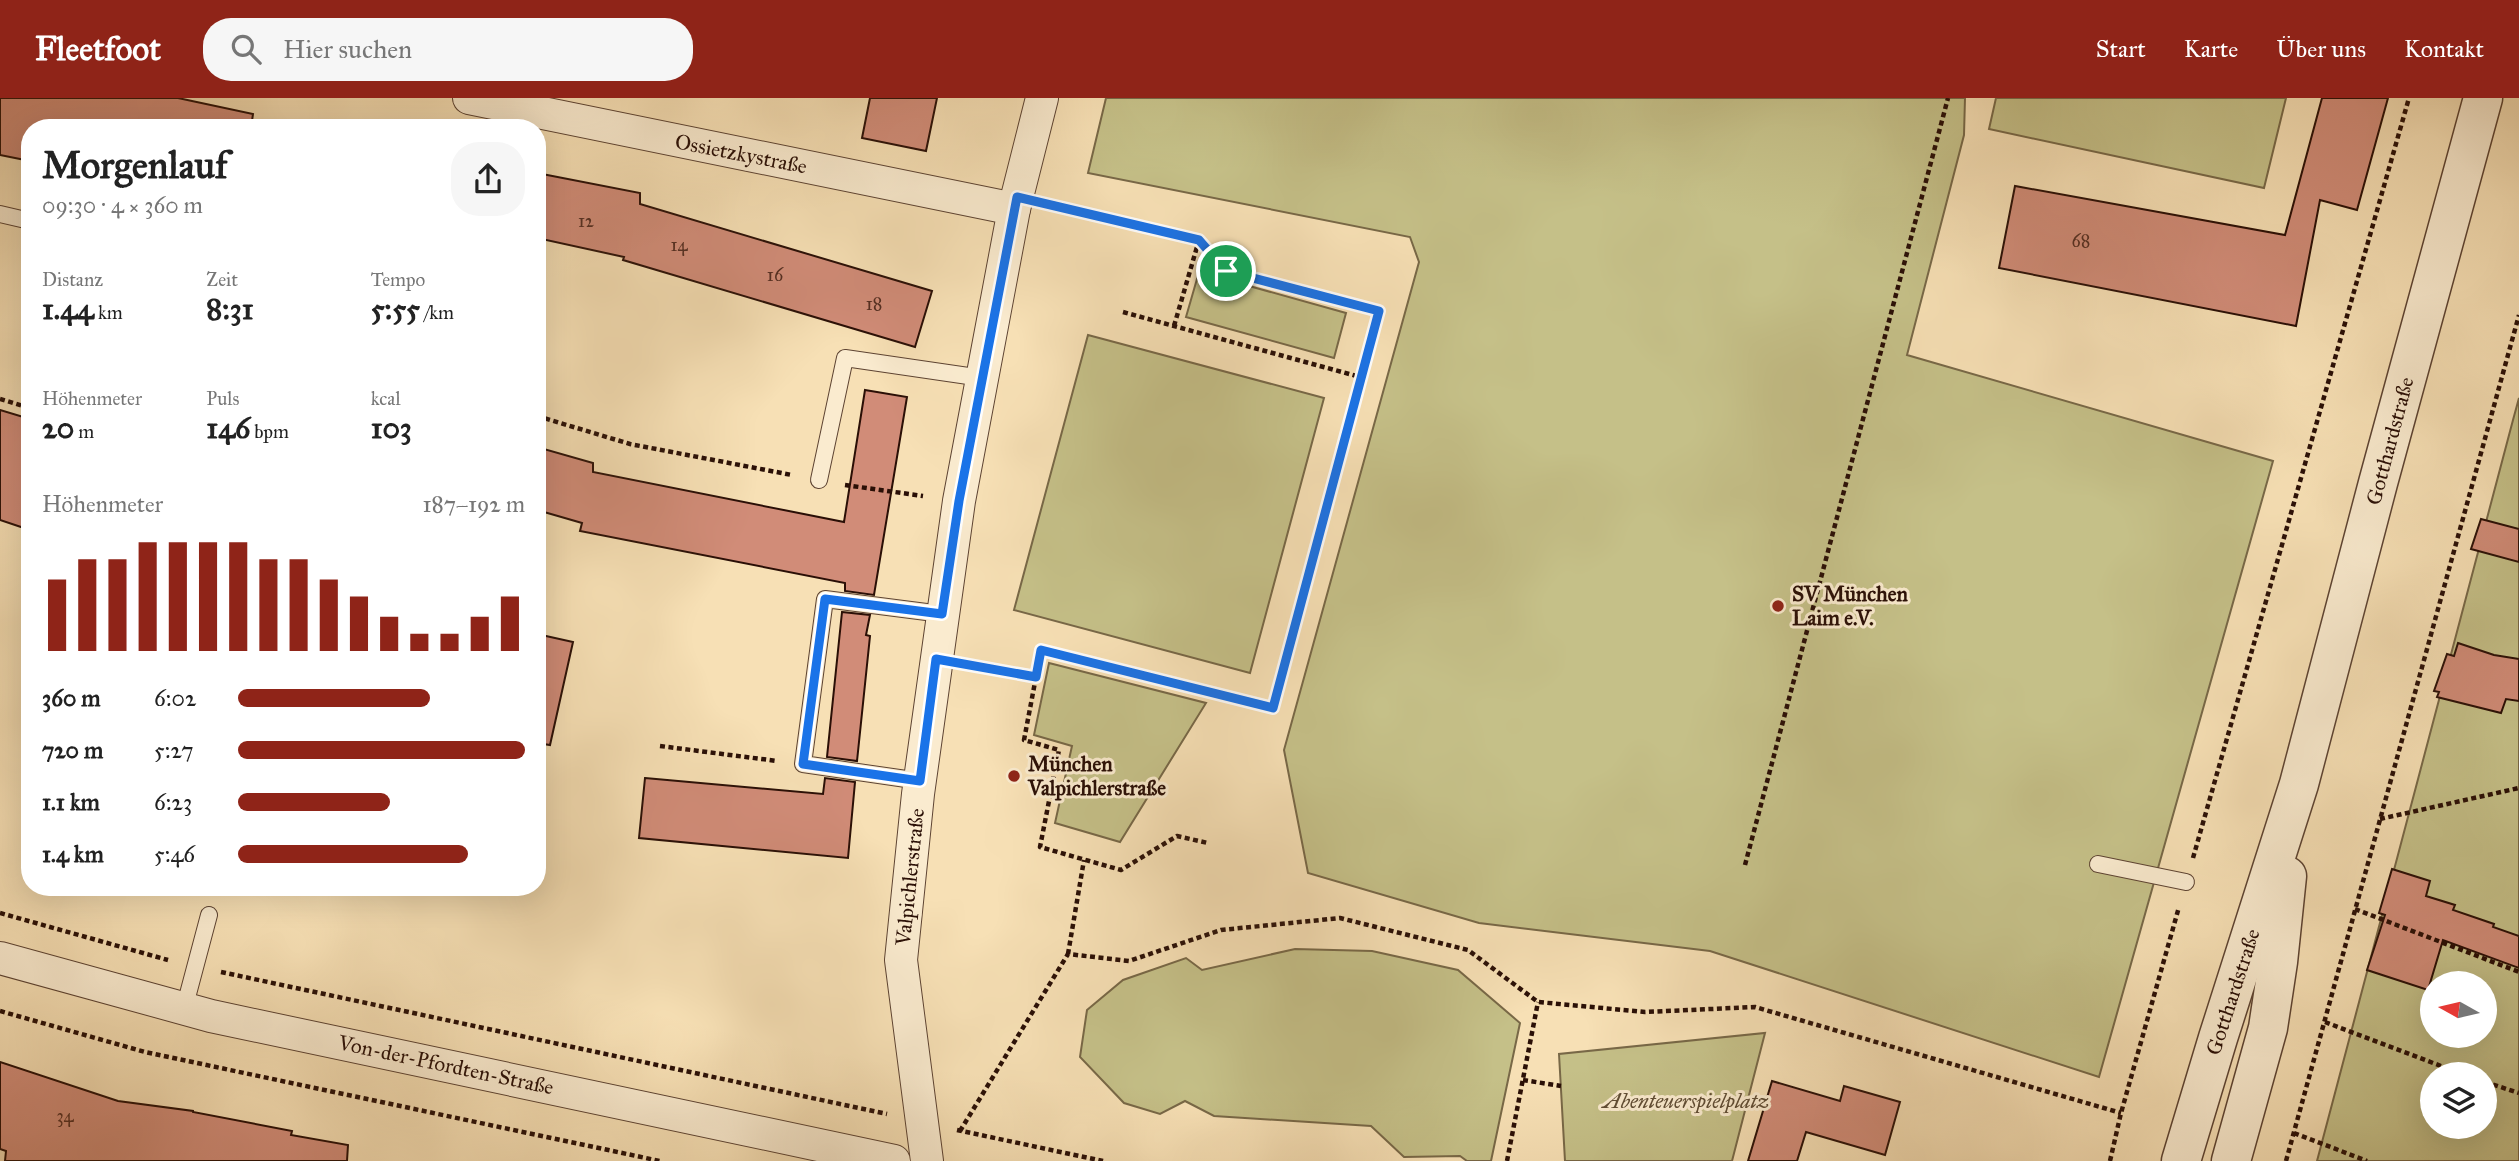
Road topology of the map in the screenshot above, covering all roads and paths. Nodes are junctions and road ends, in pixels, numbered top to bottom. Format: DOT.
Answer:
graph roads {
  1 [pos="468,98"];
  2 [pos="1042,98"];
  3 [pos="1948,98"];
  4 [pos="2409,98"];
  5 [pos="2483,98"];
  6 [pos="588,110"];
  7 [pos="1016,203"];
  8 [pos="0,214"];
  9 [pos="21,219"];
  10 [pos="1199,240"];
  11 [pos="1123,312"];
  12 [pos="2519,315"];
  13 [pos="1174,326"];
  14 [pos="1360,377"];
  15 [pos="982,378"];
  16 [pos="0,399"];
  17 [pos="21,405"];
  18 [pos="546,419"];
  19 [pos="819,480"];
  20 [pos="959,501"];
  21 [pos="942,614"];
  22 [pos="936,659"];
  23 [pos="1036,677"];
  24 [pos="660,746"];
  25 [pos="803,764"];
  26 [pos="920,781"];
  27 [pos="2300,784"];
  28 [pos="2519,788"];
  29 [pos="2380,820"];
  30 [pos="1208,843"];
  31 [pos="1084,860"];
  32 [pos="2098,864"];
  33 [pos="1745,865"];
  34 [pos="2186,882"];
  35 [pos="2356,909"];
  36 [pos="0,913"];
  37 [pos="209,915"];
  38 [pos="1068,954"];
  39 [pos="0,958"];
  40 [pos="195,967"];
  41 [pos="2519,972"];
  42 [pos="1538,1002"];
  43 [pos="184,1009"];
  44 [pos="0,1011"];
  45 [pos="2325,1023"];
  46 [pos="2430,1062"];
  47 [pos="1523,1080"];
  48 [pos="1561,1086"];
  49 [pos="2497,1086"];
  50 [pos="2519,1093"];
  51 [pos="2121,1113"];
  52 [pos="922,1121"];
  53 [pos="960,1130"];
  54 [pos="2294,1133"];
  55 [pos="956,1140"];
  56 [pos="660,1161"];
  57 [pos="894,1161"];
  58 [pos="927,1161"];
  59 [pos="1103,1161"];
  60 [pos="1507,1161"];
  61 [pos="2110,1161"];
  62 [pos="2181,1161"];
  63 [pos="2231,1161"];
  64 [pos="2286,1161"];
  65 [pos="2367,1161"];
  1 -- 6 [label="street, Ossietzkystraße"];
  2 -- 7 [label="street, Valpichlerstraße"];
  3 -- 33 [label="path"];
  4 -- 34 [label="path"];
  5 -- 27 [label="street, Gotthardstraße"];
  6 -- 7 [label="street, Ossietzkystraße"];
  7 -- 10 [label="path"];
  7 -- 15 [label="street, Valpichlerstraße"];
  8 -- 9 [label="lane"];
  10 -- 13 [label="path"];
  10 -- 14 [label="path"];
  11 -- 13 [label="path"];
  12 -- 29 [label="path"];
  13 -- 14 [label="path"];
  14 -- 23 [label="path"];
  15 -- 19 [label="lane"];
  15 -- 20 [label="street, Valpichlerstraße"];
  16 -- 17 [label="path"];
  18 -- 19 [label="path"];
  19 -- 20 [label="path"];
  20 -- 21 [label="street, Valpichlerstraße"];
  21 -- 22 [label="street, Valpichlerstraße"];
  21 -- 25 [label="lane"];
  22 -- 23 [label="path"];
  22 -- 26 [label="street, Valpichlerstraße"];
  23 -- 31 [label="path"];
  24 -- 25 [label="path"];
  25 -- 26 [label="lane"];
  26 -- 52 [label="street, Valpichlerstraße"];
  27 -- 62 [label="street, Gotthardstraße"];
  27 -- 63 [label="street, Gotthardstraße"];
  28 -- 29 [label="path"];
  29 -- 35 [label="path"];
  30 -- 31 [label="path"];
  31 -- 38 [label="path"];
  32 -- 34 [label="lane"];
  34 -- 51 [label="path"];
  35 -- 41 [label="path"];
  35 -- 45 [label="path"];
  36 -- 40 [label="path"];
  37 -- 40 [label="lane"];
  38 -- 42 [label="path"];
  38 -- 53 [label="path"];
  39 -- 43 [label="street, Von-der-Pfordten-Straße"];
  40 -- 43 [label="lane"];
  40 -- 52 [label="path"];
  42 -- 47 [label="path"];
  42 -- 51 [label="path"];
  43 -- 57 [label="street, Von-der-Pfordten-Straße"];
  44 -- 56 [label="path"];
  45 -- 46 [label="path"];
  45 -- 54 [label="path"];
  47 -- 48 [label="path"];
  47 -- 60 [label="path"];
  49 -- 50 [label="path"];
  51 -- 61 [label="path"];
  52 -- 53 [label="path"];
  52 -- 58 [label="street, Valpichlerstraße"];
  53 -- 55 [label="path"];
  53 -- 59 [label="path"];
  54 -- 64 [label="path"];
  54 -- 65 [label="path"];
}
